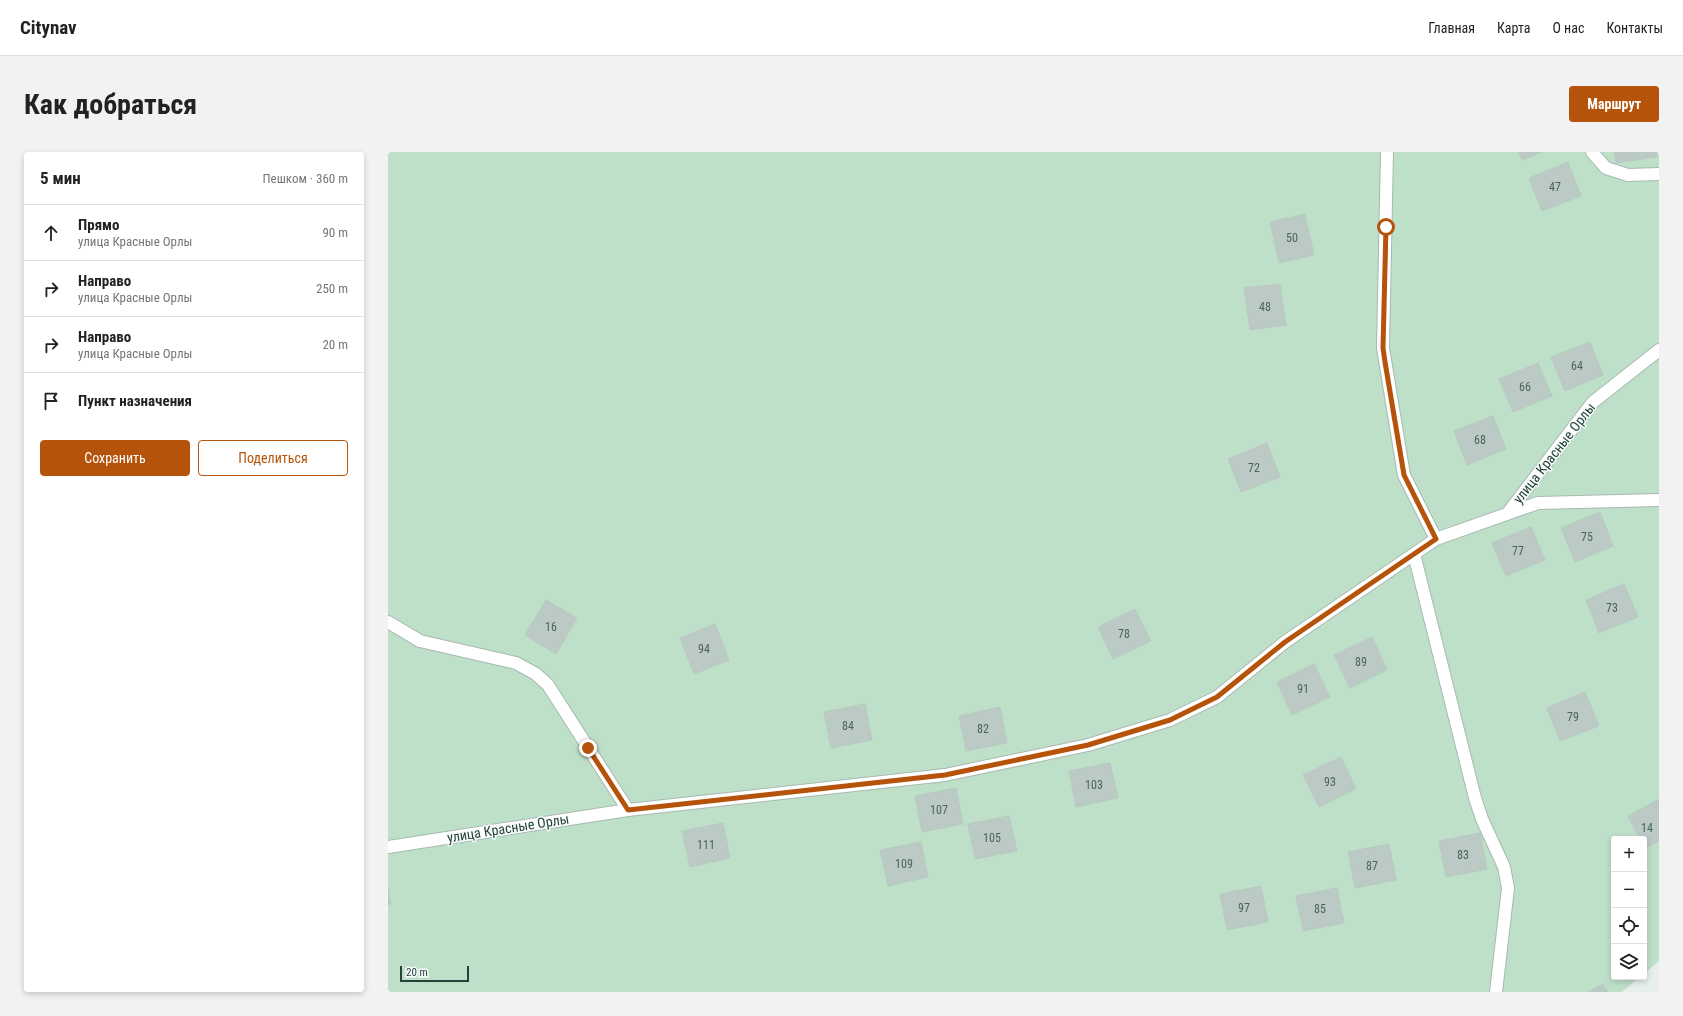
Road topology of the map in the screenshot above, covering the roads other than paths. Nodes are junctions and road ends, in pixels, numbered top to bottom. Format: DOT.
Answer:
graph roads {
  1 [pos="1387,152"];
  2 [pos="1592,152"];
  3 [pos="1659,174"];
  4 [pos="1659,350"];
  5 [pos="1659,500"];
  6 [pos="1507,514"];
  7 [pos="1436,539"];
  8 [pos="1414,554"];
  9 [pos="388,622"];
  10 [pos="628,810"];
  11 [pos="388,847"];
  12 [pos="1496,992"];
  1 -- 7 [label="street"];
  2 -- 3 [label="street"];
  4 -- 6 [label="street, улица Красные Орлы"];
  5 -- 6 [label="street, улица Красные Орлы"];
  6 -- 7 [label="street, улица Красные Орлы"];
  7 -- 8 [label="street, улица Красные Орлы"];
  8 -- 10 [label="street, улица Красные Орлы"];
  8 -- 12 [label="street"];
  9 -- 10 [label="street"];
  10 -- 11 [label="street, улица Красные Орлы"];
}
